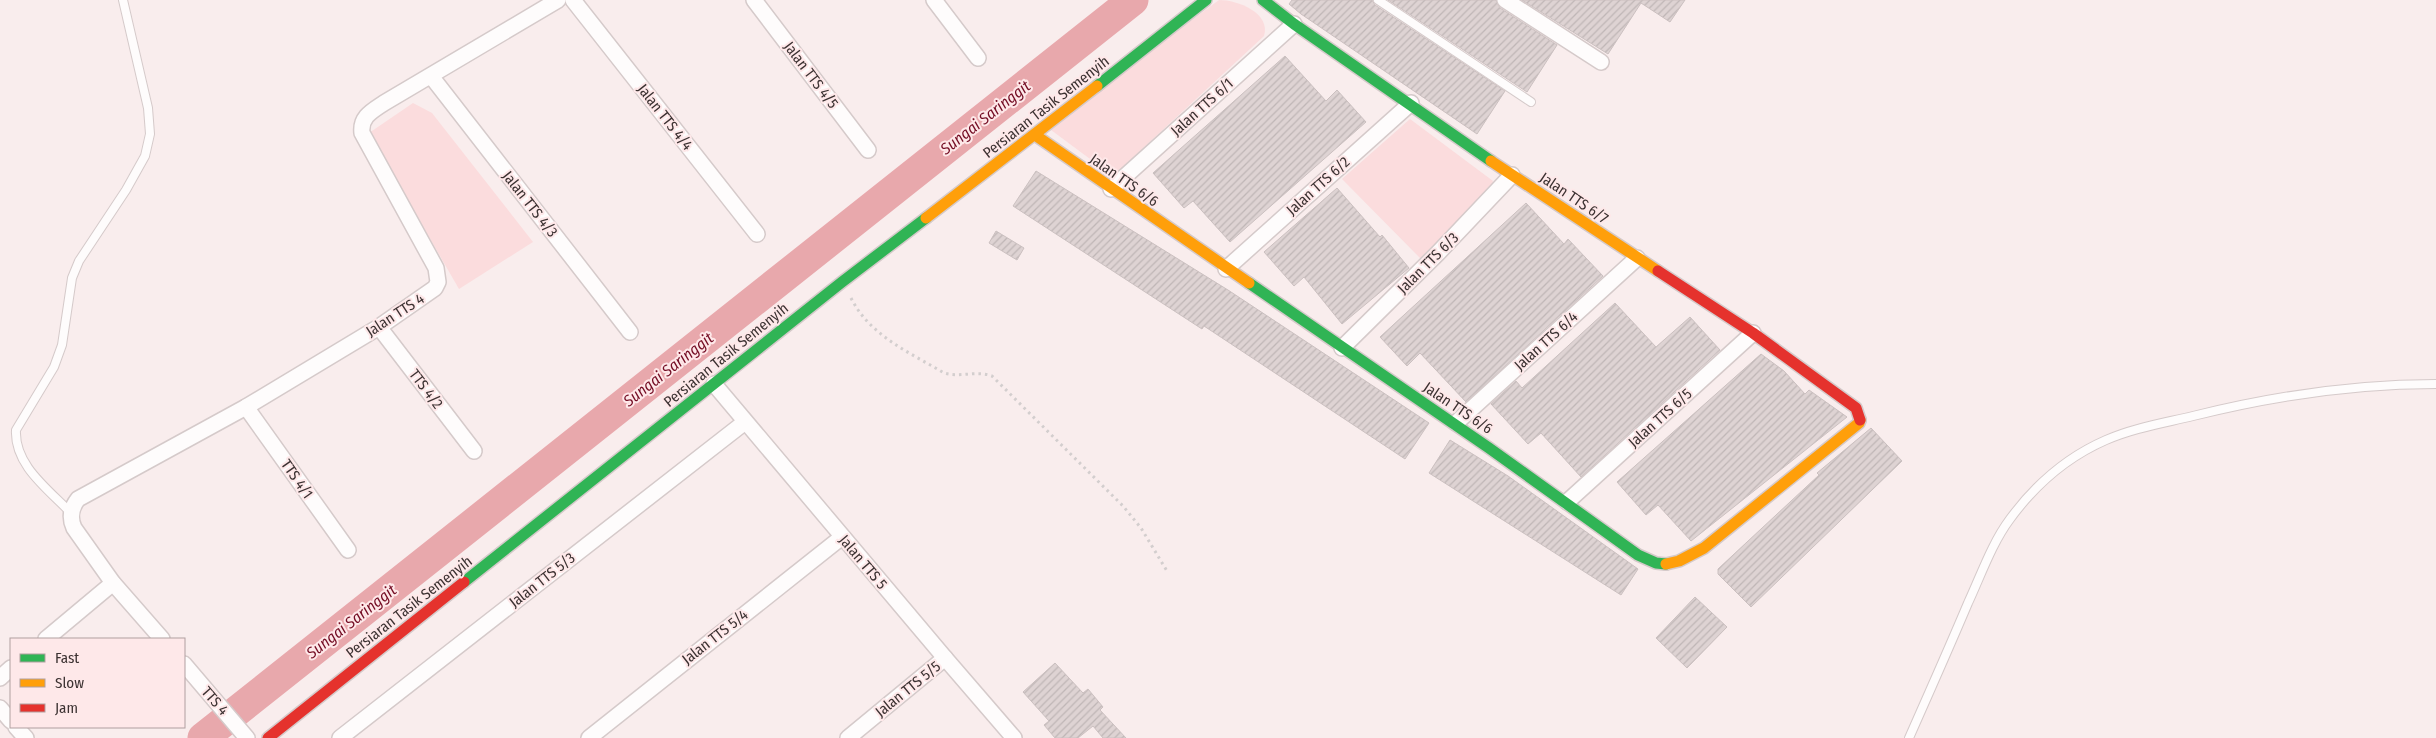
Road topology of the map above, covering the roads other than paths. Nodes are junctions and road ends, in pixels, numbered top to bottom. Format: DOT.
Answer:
graph roads {
  1 [pos="123,0"];
  2 [pos="558,0"];
  3 [pos="573,0"];
  4 [pos="754,0"];
  5 [pos="934,0"];
  6 [pos="1206,0"];
  7 [pos="1263,0"];
  8 [pos="1378,0"];
  9 [pos="1505,0"];
  10 [pos="1294,24"];
  11 [pos="978,58"];
  12 [pos="1601,62"];
  13 [pos="431,76"];
  14 [pos="1531,102"];
  15 [pos="1411,103"];
  16 [pos="1035,135"];
  17 [pos="868,150"];
  18 [pos="1512,175"];
  19 [pos="1111,189"];
  20 [pos="757,234"];
  21 [pos="1637,258"];
  22 [pos="1226,269"];
  23 [pos="379,327"];
  24 [pos="630,332"];
  25 [pos="1753,333"];
  26 [pos="1342,348"];
  27 [pos="714,384"];
  28 [pos="2436,384"];
  29 [pos="246,407"];
  30 [pos="744,422"];
  31 [pos="1456,423"];
  32 [pos="1860,423"];
  33 [pos="474,451"];
  34 [pos="1567,502"];
  35 [pos="71,513"];
  36 [pos="842,537"];
  37 [pos="348,550"];
  38 [pos="113,582"];
  39 [pos="47,638"];
  40 [pos="161,638"];
  41 [pos="945,658"];
  42 [pos="185,665"];
  43 [pos="10,669"];
  44 [pos="0,678"];
  45 [pos="0,708"];
  46 [pos="10,720"];
  47 [pos="17,728"];
  48 [pos="26,738"];
  49 [pos="247,738"];
  50 [pos="268,738"];
  51 [pos="340,738"];
  52 [pos="589,738"];
  53 [pos="848,738"];
  54 [pos="1014,738"];
  55 [pos="1909,738"];
  1 -- 35 [label="lane"];
  2 -- 13 [label="street, Jalan TTS 4"];
  3 -- 20 [label="street, Jalan TTS 4/4"];
  4 -- 17 [label="street, Jalan TTS 4/5"];
  5 -- 11 [label="street"];
  6 -- 16 [label="street, Persiaran Tasik Semenyih"];
  7 -- 10 [label="street, Jalan TTS 6/7"];
  8 -- 14 [label="lane"];
  9 -- 12 [label="street"];
  10 -- 15 [label="street, Jalan TTS 6/7"];
  10 -- 19 [label="street, Jalan TTS 6/1"];
  13 -- 23 [label="street, Jalan TTS 4"];
  13 -- 24 [label="street, Jalan TTS 4/3"];
  15 -- 18 [label="street, Jalan TTS 6/7"];
  15 -- 22 [label="street, Jalan TTS 6/2"];
  16 -- 19 [label="street, Jalan TTS 6/6"];
  16 -- 27 [label="street, Persiaran Tasik Semenyih"];
  18 -- 21 [label="street, Jalan TTS 6/7"];
  18 -- 26 [label="street, Jalan TTS 6/3"];
  19 -- 22 [label="street, Jalan TTS 6/6"];
  21 -- 25 [label="street, Jalan TTS 6/7"];
  21 -- 31 [label="street, Jalan TTS 6/4"];
  22 -- 26 [label="street, Jalan TTS 6/6"];
  23 -- 29 [label="street, Jalan TTS 4"];
  23 -- 33 [label="street, TTS 4/2"];
  25 -- 32 [label="street, Jalan TTS 6/7"];
  25 -- 34 [label="street, Jalan TTS 6/5"];
  26 -- 31 [label="street, Jalan TTS 6/6"];
  27 -- 30 [label="street, Jalan TTS 5"];
  27 -- 50 [label="street, Persiaran Tasik Semenyih"];
  28 -- 55 [label="lane"];
  29 -- 35 [label="street, Jalan TTS 4"];
  29 -- 37 [label="street, TTS 4/1"];
  30 -- 36 [label="street, Jalan TTS 5"];
  30 -- 51 [label="street, Jalan TTS 5/3"];
  31 -- 34 [label="street, Jalan TTS 6/6"];
  32 -- 34 [label="street, Jalan TTS 6/6"];
  35 -- 38 [label="street"];
  36 -- 41 [label="street, Jalan TTS 5"];
  36 -- 52 [label="street, Jalan TTS 5/4"];
  38 -- 39 [label="street"];
  38 -- 40 [label="street"];
  41 -- 53 [label="street, Jalan TTS 5/5"];
  41 -- 54 [label="street, Jalan TTS 5"];
  42 -- 49 [label="street, TTS 4"];
  43 -- 44 [label="street"];
  45 -- 46 [label="street"];
  47 -- 48 [label="street"];
}
